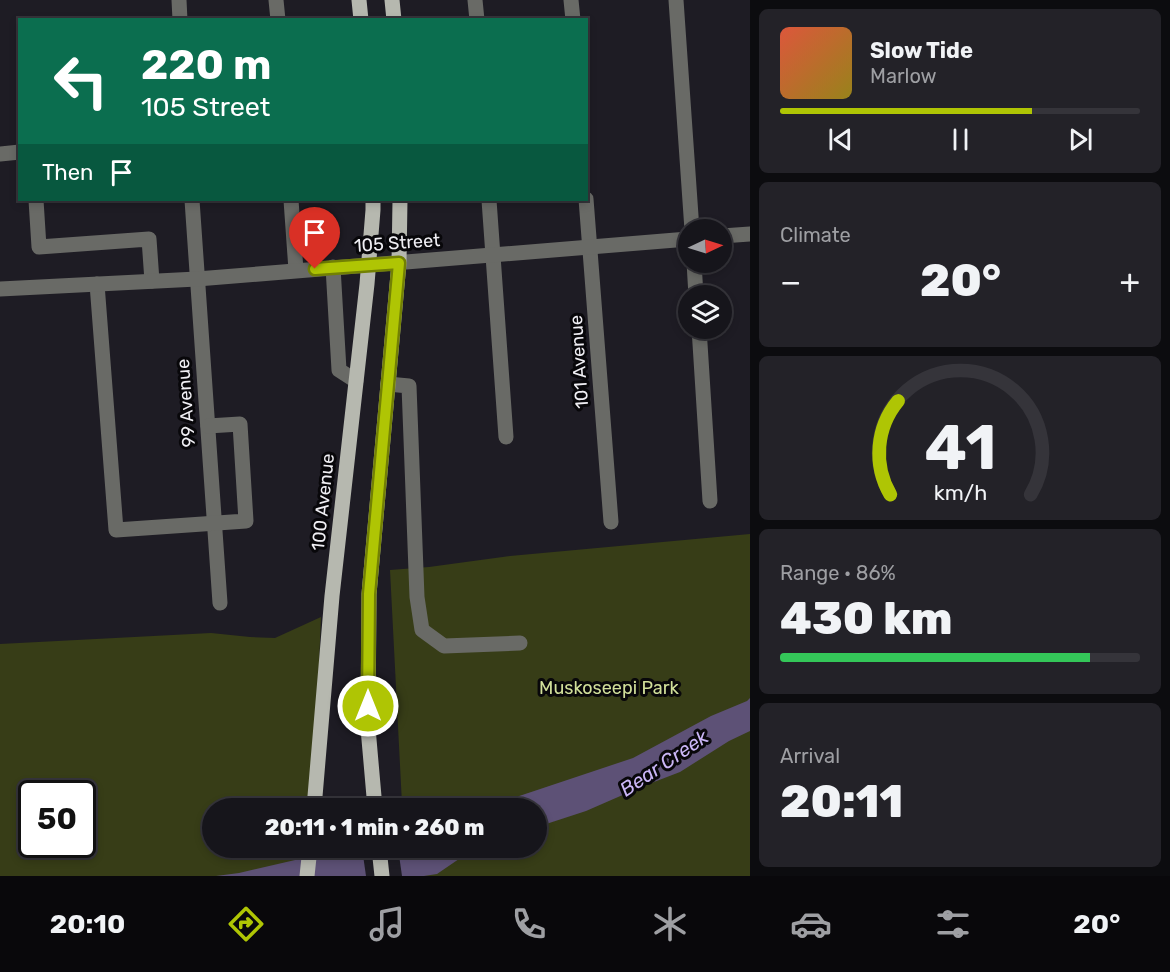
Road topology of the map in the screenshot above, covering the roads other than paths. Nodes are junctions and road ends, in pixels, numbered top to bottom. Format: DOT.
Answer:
graph roads {
  1 [pos="178,0"];
  2 [pos="276,0"];
  3 [pos="359,0"];
  4 [pos="392,0"];
  5 [pos="476,0"];
  6 [pos="571,0"];
  7 [pos="676,0"];
  8 [pos="180,18"];
  9 [pos="278,18"];
  10 [pos="361,18"];
  11 [pos="394,18"];
  12 [pos="477,18"];
  13 [pos="573,18"];
  14 [pos="18,152"];
  15 [pos="0,154"];
  16 [pos="36,201"];
  17 [pos="192,201"];
  18 [pos="291,201"];
  19 [pos="373,201"];
  20 [pos="400,201"];
  21 [pos="489,201"];
  22 [pos="586,201"];
  23 [pos="691,219"];
  24 [pos="750,234"];
  25 [pos="732,235"];
  26 [pos="678,240"];
  27 [pos="590,246"];
  28 [pos="493,255"];
  29 [pos="399,263"];
  30 [pos="369,264"];
  31 [pos="333,267"];
  32 [pos="296,270"];
  33 [pos="197,279"];
  34 [pos="152,281"];
  35 [pos="97,284"];
  36 [pos="0,290"];
  37 [pos="700,339"];
  38 [pos="356,381"];
  39 [pos="388,384"];
  40 [pos="208,426"];
  41 [pos="506,437"];
  42 [pos="710,501"];
  43 [pos="214,522"];
  44 [pos="610,522"];
  45 [pos="220,603"];
  46 [pos="520,643"];
  47 [pos="315,798"];
  48 [pos="374,798"];
  49 [pos="309,858"];
  50 [pos="380,858"];
  51 [pos="306,876"];
  52 [pos="382,876"];
  1 -- 8 [label="street"];
  2 -- 9 [label="street"];
  3 -- 10 [label="main road"];
  4 -- 11 [label="main road"];
  5 -- 12 [label="street"];
  6 -- 13 [label="street"];
  7 -- 23 [label="street"];
  14 -- 15 [label="street"];
  16 -- 34 [label="street"];
  17 -- 33 [label="street, 99 Avenue"];
  18 -- 32 [label="street"];
  19 -- 30 [label="main road, 100 Avenue"];
  20 -- 29 [label="main road"];
  21 -- 28 [label="street"];
  22 -- 27 [label="street, 101 Avenue"];
  24 -- 25 [label="street"];
  26 -- 27 [label="street, 105 Street"];
  27 -- 28 [label="street, 105 Street"];
  27 -- 44 [label="street, 101 Avenue"];
  28 -- 29 [label="street, 105 Street"];
  28 -- 41 [label="street"];
  29 -- 30 [label="street, 105 Street"];
  29 -- 39 [label="main road"];
  30 -- 31 [label="street, 105 Street"];
  30 -- 38 [label="main road, 100 Avenue"];
  31 -- 32 [label="street, 105 Street"];
  31 -- 38 [label="street"];
  32 -- 33 [label="street, 105 Street"];
  33 -- 34 [label="street, 105 Street"];
  33 -- 40 [label="street, 99 Avenue"];
  34 -- 35 [label="street, 105 Street"];
  35 -- 36 [label="street, 105 Street"];
  35 -- 43 [label="street"];
  37 -- 42 [label="street"];
  38 -- 47 [label="main road, 100 Avenue"];
  39 -- 46 [label="street"];
  39 -- 48 [label="main road"];
  40 -- 43 [label="street, 99 Avenue"];
  40 -- 43 [label="street"];
  43 -- 45 [label="street, 99 Avenue"];
  49 -- 51 [label="main road"];
  50 -- 52 [label="main road"];
}
